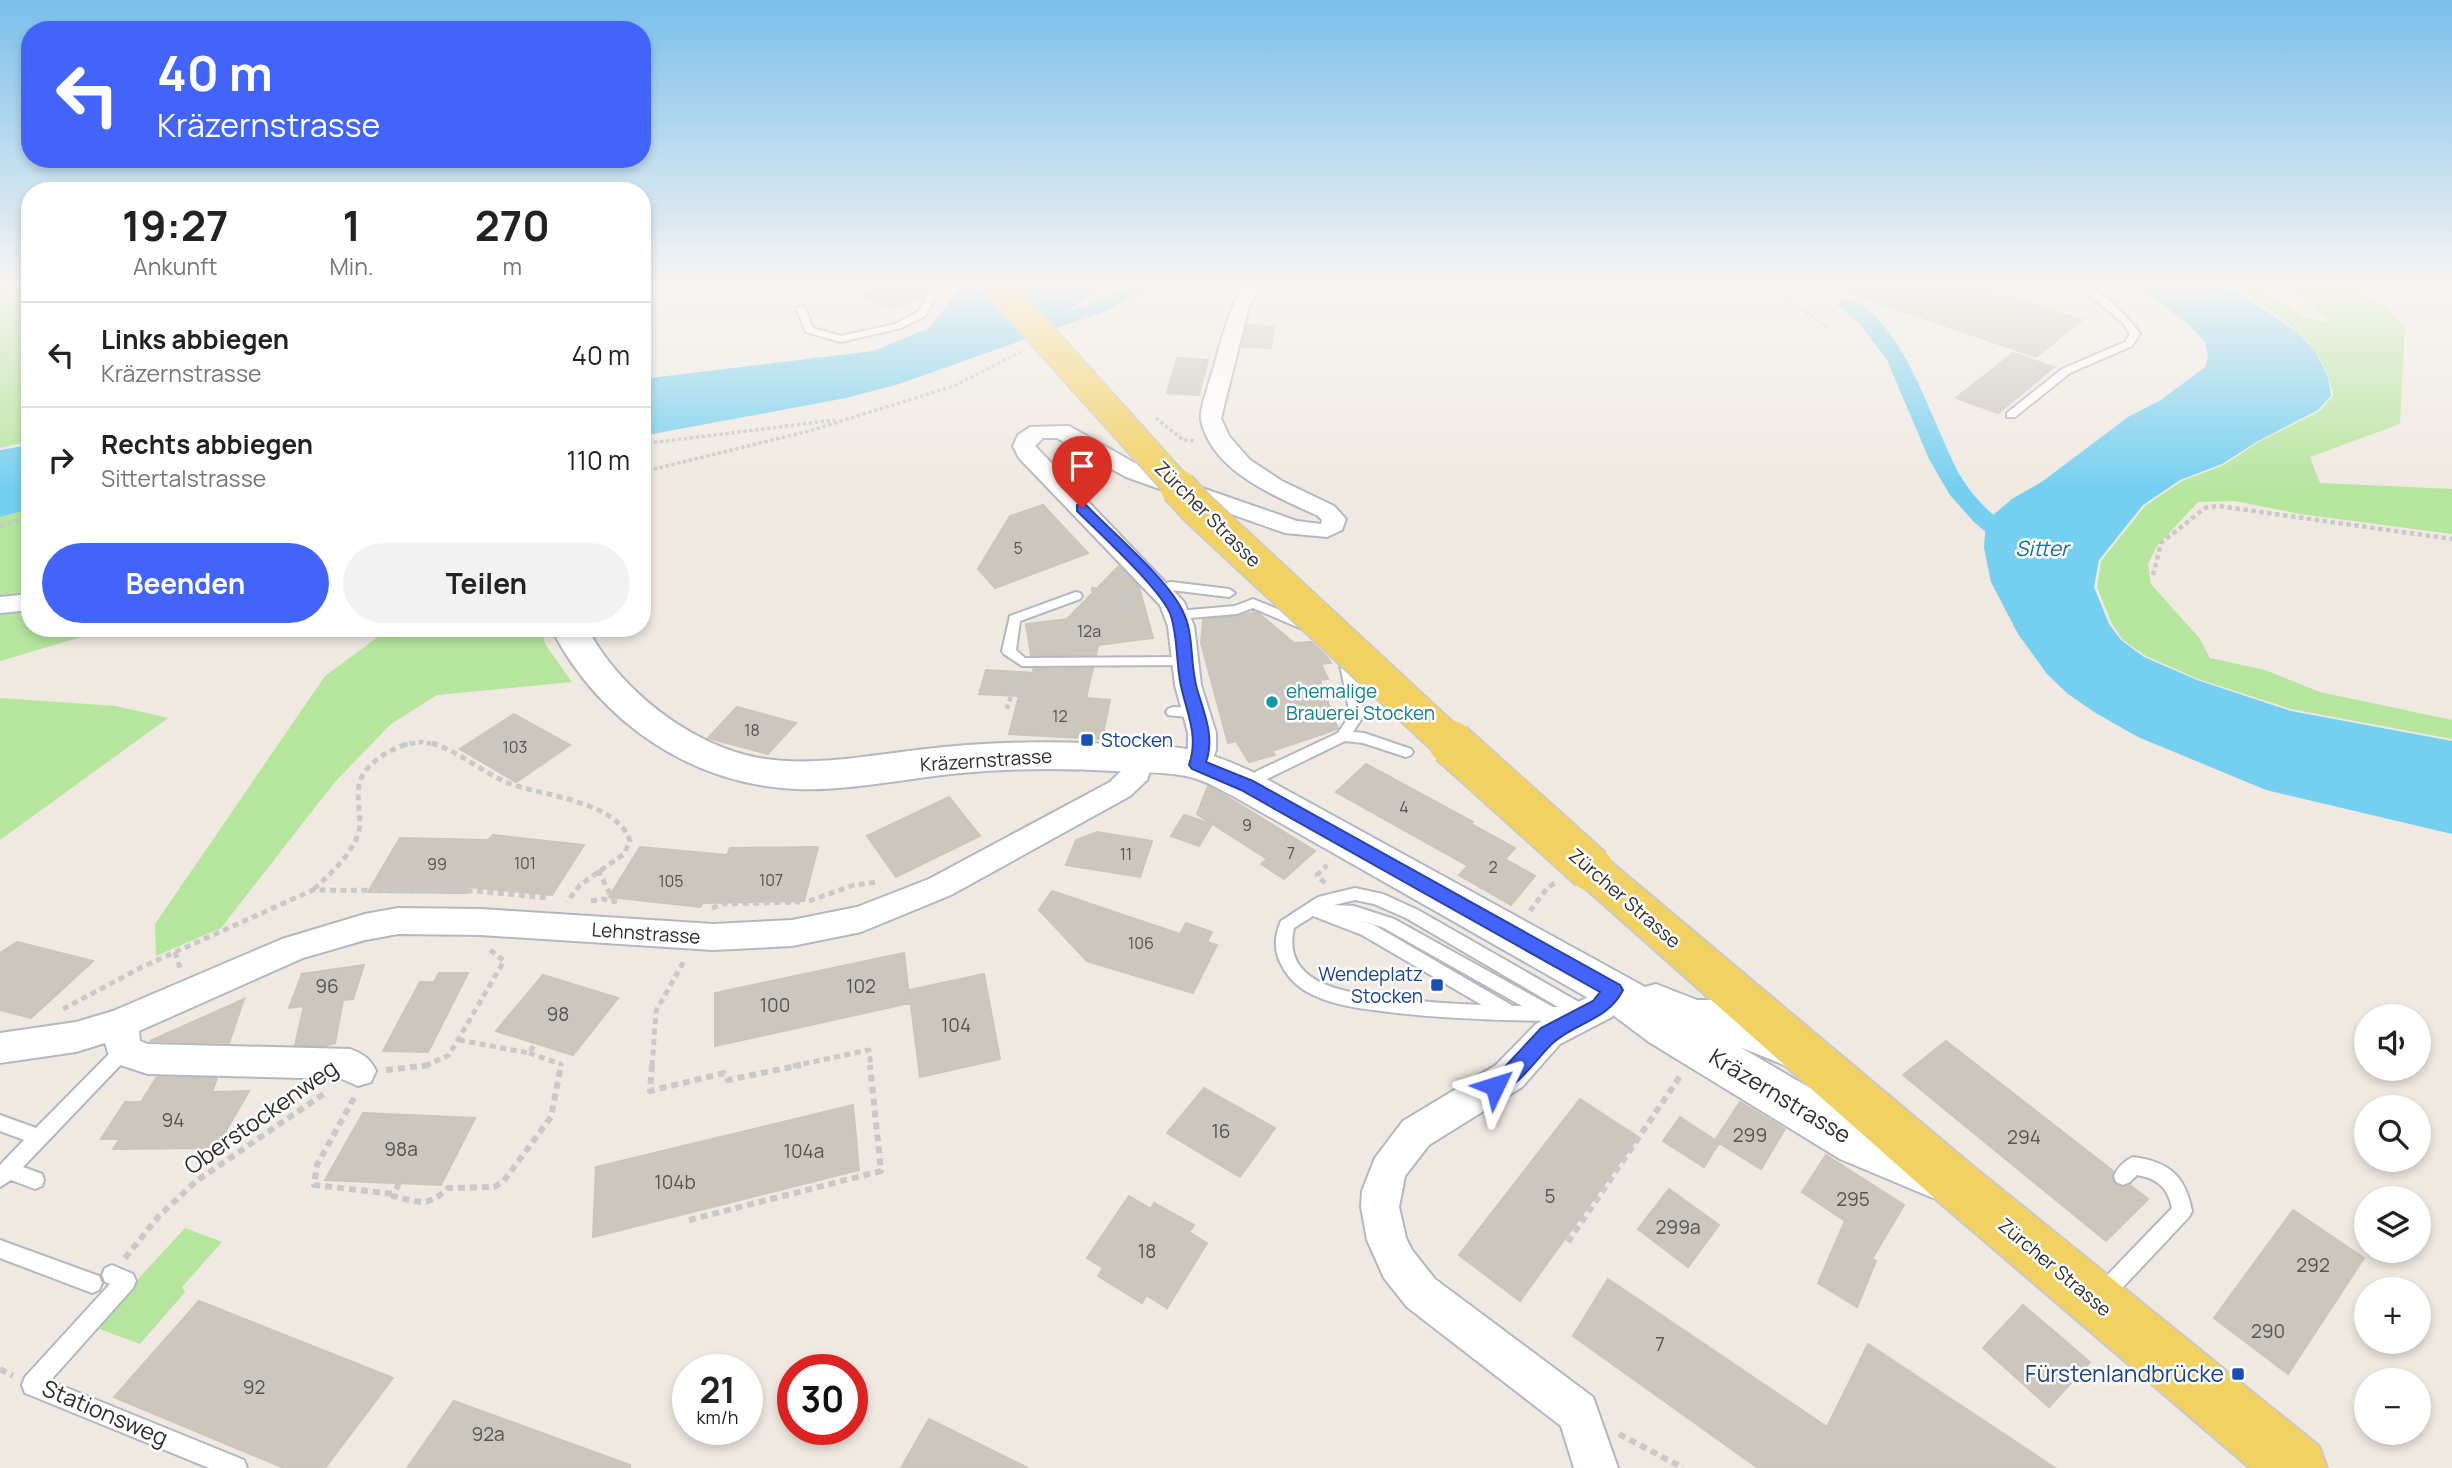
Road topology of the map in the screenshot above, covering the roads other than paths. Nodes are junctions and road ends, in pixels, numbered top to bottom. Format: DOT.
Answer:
graph roads {
  1 [pos="1057,352"];
  2 [pos="1228,352"];
  3 [pos="2111,352"];
  4 [pos="2011,415"];
  5 [pos="1229,593"];
  6 [pos="1076,596"];
  7 [pos="1152,598"];
  8 [pos="21,603"];
  9 [pos="0,605"];
  10 [pos="1178,615"];
  11 [pos="574,637"];
  12 [pos="1183,661"];
  13 [pos="1342,736"];
  14 [pos="1406,752"];
  15 [pos="1140,759"];
  16 [pos="1197,765"];
  17 [pos="1247,786"];
  18 [pos="1310,910"];
  19 [pos="1706,969"];
  20 [pos="1583,1006"];
  21 [pos="1511,1013"];
  22 [pos="1727,1020"];
  23 [pos="122,1037"];
  24 [pos="0,1048"];
  25 [pos="1804,1054"];
  26 [pos="364,1071"];
  27 [pos="0,1123"];
  28 [pos="39,1137"];
  29 [pos="4,1174"];
  30 [pos="2123,1176"];
  31 [pos="35,1180"];
  32 [pos="1957,1185"];
  33 [pos="0,1250"];
  34 [pos="2096,1301"];
  35 [pos="236,1468"];
  36 [pos="1596,1468"];
  37 [pos="2297,1468"];
  1 -- 19 [label="main road, Zürcher Strasse, bridge"];
  2 -- 7 [label="street"];
  3 -- 4 [label="lane"];
  5 -- 7 [label="lane"];
  6 -- 12 [label="lane"];
  7 -- 10 [label="street"];
  8 -- 9 [label="street"];
  10 -- 12 [label="street"];
  10 -- 13 [label="lane"];
  11 -- 15 [label="street, Kräzernstrasse"];
  12 -- 16 [label="street"];
  13 -- 14 [label="lane"];
  13 -- 17 [label="lane"];
  15 -- 16 [label="street, Kräzernstrasse"];
  15 -- 23 [label="street, Lehnstrasse"];
  16 -- 17 [label="street, Kräzernstrasse"];
  17 -- 20 [label="street, Kräzernstrasse"];
  18 -- 20 [label="lane"];
  18 -- 20 [label="lane"];
  18 -- 21 [label="lane"];
  18 -- 21 [label="lane"];
  19 -- 22 [label="street"];
  19 -- 25 [label="main road, Zürcher Strasse"];
  20 -- 21 [label="lane"];
  20 -- 22 [label="street, Kräzernstrasse"];
  20 -- 32 [label="street, Kräzernstrasse"];
  20 -- 36 [label="street"];
  22 -- 25 [label="street, Kräzernstrasse"];
  23 -- 24 [label="street, Lehnstrasse"];
  23 -- 26 [label="street"];
  23 -- 28 [label="lane"];
  25 -- 32 [label="main road, Zürcher Strasse"];
  27 -- 28 [label="lane"];
  28 -- 29 [label="lane"];
  29 -- 31 [label="lane"];
  30 -- 34 [label="lane"];
  32 -- 34 [label="main road, Zürcher Strasse"];
  33 -- 35 [label="lane, Stationsweg"];
  34 -- 37 [label="main road, Zürcher Strasse"];
}
